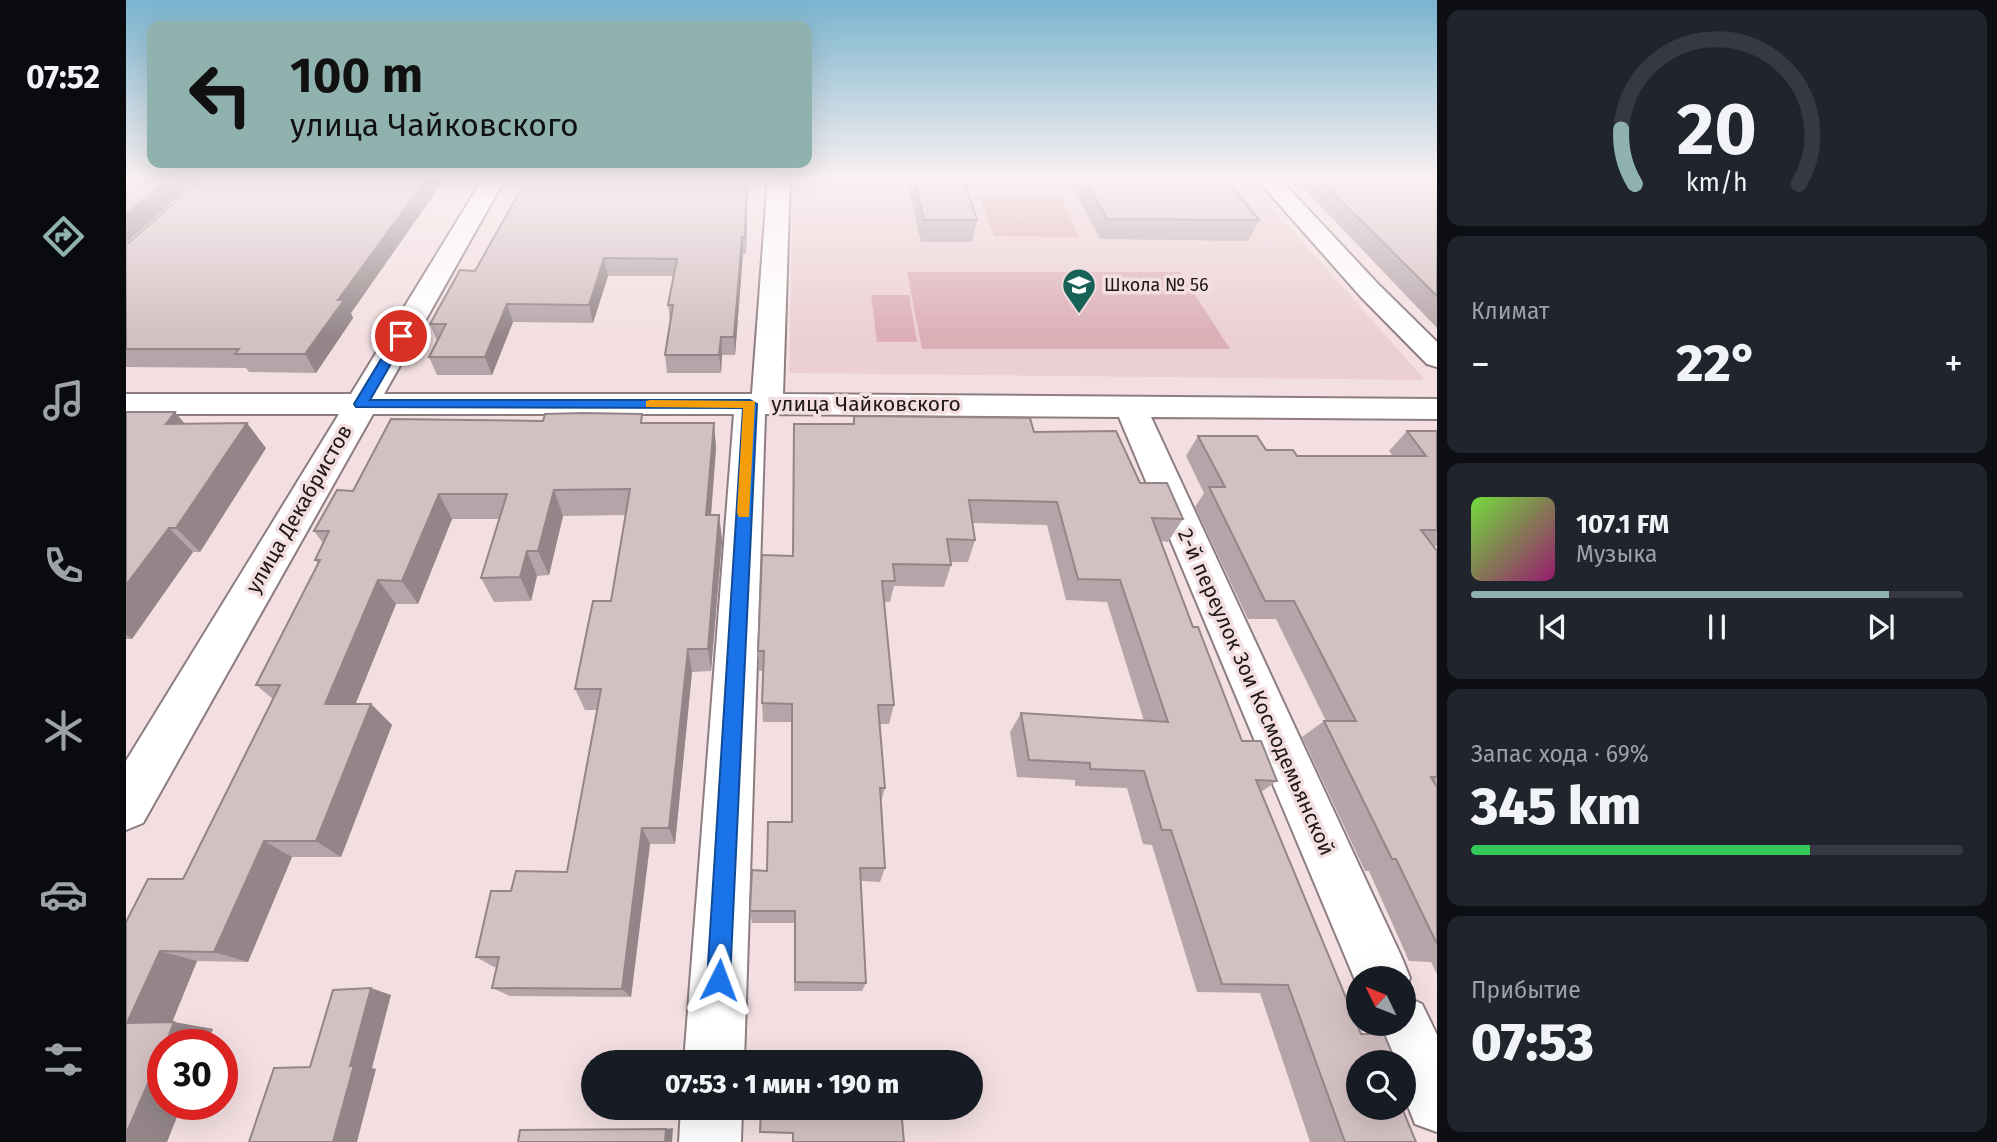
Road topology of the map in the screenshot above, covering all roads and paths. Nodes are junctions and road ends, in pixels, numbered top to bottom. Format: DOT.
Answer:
graph roads {
  1 [pos="464,230"];
  2 [pos="774,230"];
  3 [pos="1314,230"];
  4 [pos="1437,358"];
  5 [pos="126,404"];
  6 [pos="361,404"];
  7 [pos="758,404"];
  8 [pos="1130,405"];
  9 [pos="1437,409"];
  10 [pos="126,806"];
  11 [pos="1377,966"];
  12 [pos="1407,1036"];
  13 [pos="716,1050"];
  14 [pos="1437,1102"];
  15 [pos="711,1120"];
  16 [pos="710,1142"];
  1 -- 6 [label="street, улица Декабристов"];
  2 -- 7 [label="street"];
  3 -- 4 [label="street"];
  5 -- 6 [label="street, улица Чайковского"];
  6 -- 7 [label="street, улица Чайковского"];
  6 -- 10 [label="street, улица Декабристов"];
  7 -- 8 [label="street, улица Чайковского"];
  7 -- 13 [label="street"];
  8 -- 9 [label="street, улица Чайковского"];
  8 -- 11 [label="street, 2-й переулок Зои Космодемьянской"];
  12 -- 14 [label="street"];
  15 -- 16 [label="street"];
}
